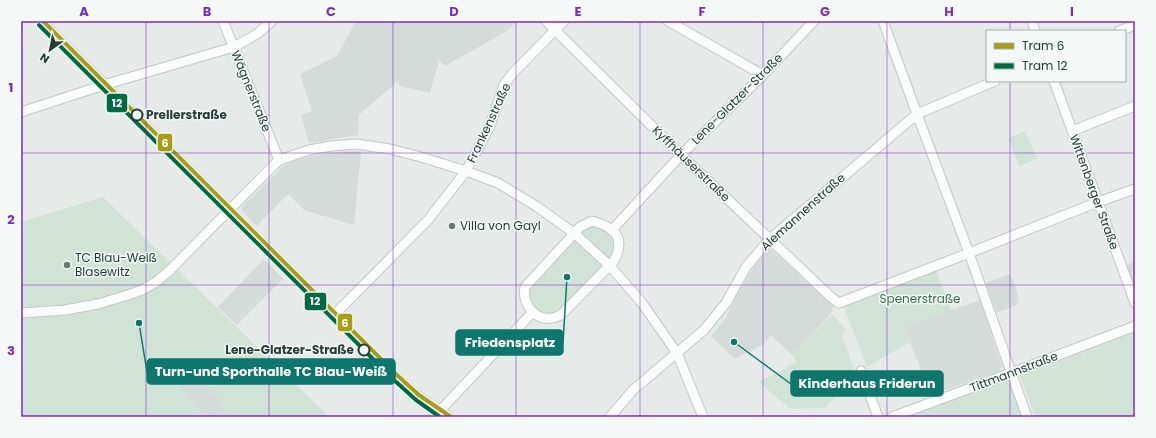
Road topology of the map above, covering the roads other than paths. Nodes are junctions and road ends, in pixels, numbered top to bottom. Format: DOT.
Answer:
graph roads {
  1 [pos="41,21"];
  2 [pos="223,21"];
  3 [pos="272,21"];
  4 [pos="546,21"];
  5 [pos="564,21"];
  6 [pos="668,21"];
  7 [pos="814,21"];
  8 [pos="883,21"];
  9 [pos="1135,25"];
  10 [pos="555,30"];
  11 [pos="1122,30"];
  12 [pos="234,47"];
  13 [pos="763,75"];
  14 [pos="993,82"];
  15 [pos="1054,82"];
  16 [pos="105,85"];
  17 [pos="1135,106"];
  18 [pos="21,112"];
  19 [pos="917,114"];
  20 [pos="1072,131"];
  21 [pos="681,154"];
  22 [pos="280,160"];
  23 [pos="466,171"];
  24 [pos="1135,189"];
  25 [pos="1098,202"];
  26 [pos="230,210"];
  27 [pos="612,230"];
  28 [pos="574,233"];
  29 [pos="770,240"];
  30 [pos="969,253"];
  31 [pos="610,266"];
  32 [pos="1135,303"];
  33 [pos="533,312"];
  34 [pos="21,313"];
  35 [pos="334,315"];
  36 [pos="1135,326"];
  37 [pos="677,353"];
  38 [pos="861,371"];
  39 [pos="1011,373"];
  40 [pos="437,414"];
  41 [pos="448,417"];
  42 [pos="610,417"];
  43 [pos="703,417"];
  44 [pos="878,417"];
  45 [pos="892,417"];
  46 [pos="1027,417"];
  1 -- 16 [label="street"];
  2 -- 12 [label="street, Wägnerstraße"];
  3 -- 12 [label="street"];
  4 -- 10 [label="street, Kyffhäuserstraße"];
  5 -- 10 [label="street, Frankenstraße"];
  6 -- 13 [label="street"];
  7 -- 13 [label="street, Lene-Glatzer-Straße"];
  8 -- 19 [label="street"];
  9 -- 11 [label="street"];
  10 -- 21 [label="street, Kyffhäuserstraße"];
  10 -- 23 [label="street, Frankenstraße"];
  12 -- 16 [label="street"];
  12 -- 22 [label="street, Wägnerstraße"];
  13 -- 21 [label="street, Lene-Glatzer-Straße"];
  14 -- 19 [label="street, Alemannenstraße"];
  15 -- 20 [label="street, Wittenberger Straße"];
  16 -- 18 [label="street"];
  16 -- 26 [label="street"];
  17 -- 20 [label="street"];
  19 -- 29 [label="street, Alemannenstraße"];
  19 -- 30 [label="street"];
  20 -- 25 [label="street, Wittenberger Straße"];
  21 -- 27 [label="street, Lene-Glatzer-Straße"];
  21 -- 29 [label="street, Kyffhäuserstraße"];
  22 -- 23 [label="street"];
  22 -- 26 [label="street"];
  23 -- 28 [label="street"];
  23 -- 35 [label="street, Frankenstraße"];
  24 -- 25 [label="street"];
  25 -- 30 [label="street"];
  25 -- 32 [label="street, Wittenberger Straße"];
  26 -- 34 [label="street"];
  26 -- 35 [label="street"];
  27 -- 28 [label="street"];
  27 -- 31 [label="street"];
  28 -- 31 [label="street"];
  28 -- 33 [label="street"];
  29 -- 30 [label="street, Kyffhäuserstraße"];
  29 -- 37 [label="street, Alemannenstraße"];
  30 -- 39 [label="street"];
  31 -- 33 [label="street"];
  31 -- 37 [label="street"];
  33 -- 40 [label="street"];
  35 -- 40 [label="street"];
  36 -- 39 [label="street, Tittmannstraße"];
  37 -- 42 [label="street, Alemannenstraße"];
  37 -- 43 [label="street"];
  38 -- 44 [label="street"];
  39 -- 45 [label="street, Tittmannstraße"];
  39 -- 46 [label="street"];
  40 -- 41 [label="street"];
}
